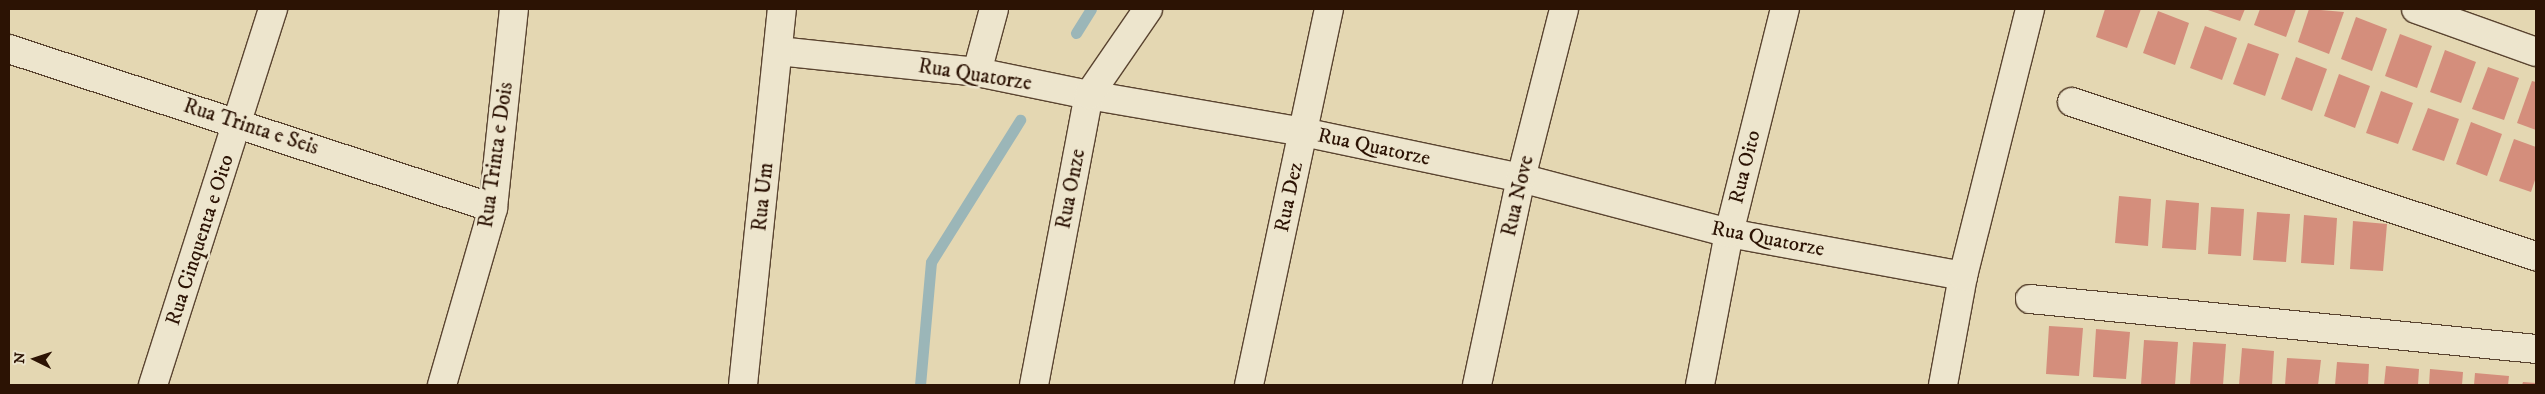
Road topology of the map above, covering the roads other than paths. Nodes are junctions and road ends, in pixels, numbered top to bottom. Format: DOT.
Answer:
graph roads {
  1 [pos="273,9"];
  2 [pos="514,9"];
  3 [pos="782,9"];
  4 [pos="994,9"];
  5 [pos="1148,9"];
  6 [pos="1330,9"];
  7 [pos="1564,9"];
  8 [pos="1785,9"];
  9 [pos="2030,9"];
  10 [pos="2416,9"];
  11 [pos="9,49"];
  12 [pos="778,51"];
  13 [pos="2536,52"];
  14 [pos="977,72"];
  15 [pos="1090,95"];
  16 [pos="2072,102"];
  17 [pos="238,122"];
  18 [pos="1303,132"];
  19 [pos="1522,178"];
  20 [pos="493,208"];
  21 [pos="1729,233"];
  22 [pos="2536,256"];
  23 [pos="1963,276"];
  24 [pos="2030,299"];
  25 [pos="2536,349"];
  26 [pos="153,385"];
  27 [pos="442,385"];
  28 [pos="743,385"];
  29 [pos="1034,385"];
  30 [pos="1249,385"];
  31 [pos="1477,385"];
  32 [pos="1700,385"];
  33 [pos="1943,385"];
  1 -- 17 [label="street, Rua Cinquenta e Oito"];
  2 -- 20 [label="street, Rua Trinta e Dois"];
  3 -- 12 [label="street, Rua Um"];
  4 -- 14 [label="street"];
  5 -- 15 [label="street, Rua Onze"];
  6 -- 18 [label="street, Rua Dez"];
  7 -- 19 [label="street, Rua Nove"];
  8 -- 21 [label="street, Rua Oito"];
  9 -- 23 [label="street"];
  10 -- 13 [label="street"];
  11 -- 17 [label="street, Rua Trinta e Seis"];
  12 -- 14 [label="street, Rua Quatorze"];
  12 -- 28 [label="street, Rua Um"];
  14 -- 15 [label="street, Rua Quatorze"];
  15 -- 18 [label="street, Rua Quatorze"];
  15 -- 29 [label="street, Rua Onze"];
  16 -- 22 [label="street"];
  17 -- 20 [label="street, Rua Trinta e Seis"];
  17 -- 26 [label="street, Rua Cinquenta e Oito"];
  18 -- 19 [label="street, Rua Quatorze"];
  18 -- 30 [label="street, Rua Dez"];
  19 -- 21 [label="street, Rua Quatorze"];
  19 -- 31 [label="street, Rua Nove"];
  20 -- 27 [label="street, Rua Trinta e Dois"];
  21 -- 23 [label="street, Rua Quatorze"];
  21 -- 32 [label="street, Rua Oito"];
  23 -- 33 [label="street"];
  24 -- 25 [label="street"];
}
